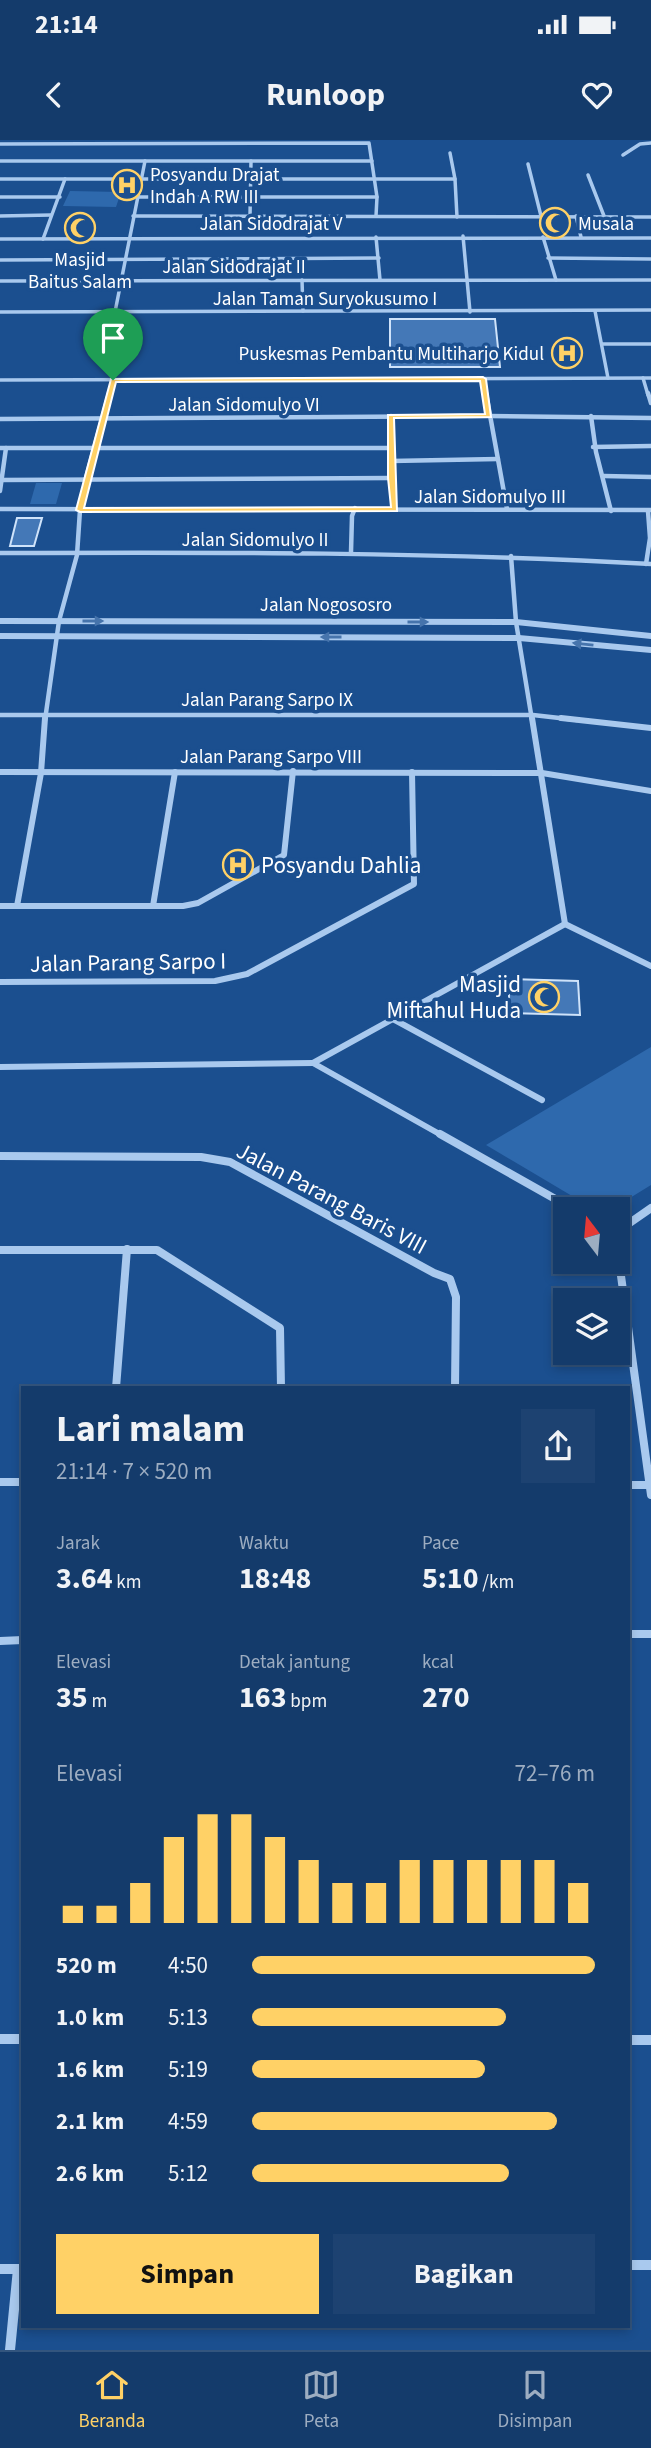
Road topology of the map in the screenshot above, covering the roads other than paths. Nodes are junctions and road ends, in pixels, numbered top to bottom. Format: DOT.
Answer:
graph roads {
  1 [pos="153,141"];
  2 [pos="280,141"];
  3 [pos="15,142"];
  4 [pos="87,142"];
  5 [pos="220,142"];
  6 [pos="336,142"];
  7 [pos="71,143"];
  8 [pos="651,143"];
  9 [pos="0,144"];
  10 [pos="450,153"];
  11 [pos="624,155"];
  12 [pos="0,161"];
  13 [pos="64,161"];
  14 [pos="145,161"];
  15 [pos="251,161"];
  16 [pos="372,161"];
  17 [pos="528,164"];
  18 [pos="588,175"];
  19 [pos="0,178"];
  20 [pos="65,178"];
  21 [pos="140,178"];
  22 [pos="375,178"];
  23 [pos="249,179"];
  24 [pos="456,179"];
  25 [pos="0,197"];
  26 [pos="60,197"];
  27 [pos="136,197"];
  28 [pos="249,197"];
  29 [pos="377,197"];
  30 [pos="51,215"];
  31 [pos="0,216"];
  32 [pos="133,216"];
  33 [pos="250,216"];
  34 [pos="376,216"];
  35 [pos="541,216"];
  36 [pos="576,216"];
  37 [pos="604,216"];
  38 [pos="457,217"];
  39 [pos="651,217"];
  40 [pos="463,236"];
  41 [pos="376,237"];
  42 [pos="543,237"];
  43 [pos="581,237"];
  44 [pos="129,238"];
  45 [pos="651,238"];
  46 [pos="0,239"];
  47 [pos="43,239"];
  48 [pos="379,258"];
  49 [pos="548,258"];
  50 [pos="125,259"];
  51 [pos="651,259"];
  52 [pos="0,260"];
  53 [pos="122,280"];
  54 [pos="302,280"];
  55 [pos="380,280"];
  56 [pos="651,280"];
  57 [pos="0,281"];
  58 [pos="467,281"];
  59 [pos="555,281"];
  60 [pos="651,310"];
  61 [pos="303,311"];
  62 [pos="595,311"];
  63 [pos="0,312"];
  64 [pos="116,312"];
  65 [pos="470,312"];
  66 [pos="602,344"];
  67 [pos="651,344"];
  68 [pos="608,378"];
  69 [pos="643,378"];
  70 [pos="651,378"];
  71 [pos="483,379"];
  72 [pos="0,380"];
  73 [pos="113,380"];
  74 [pos="651,403"];
  75 [pos="391,416"];
  76 [pos="489,416"];
  77 [pos="591,416"];
  78 [pos="651,418"];
  79 [pos="0,419"];
  80 [pos="103,419"];
  81 [pos="651,446"];
  82 [pos="593,447"];
  83 [pos="391,448"];
  84 [pos="3,449"];
  85 [pos="96,449"];
  86 [pos="498,459"];
  87 [pos="391,461"];
  88 [pos="604,476"];
  89 [pos="651,477"];
  90 [pos="86,478"];
  91 [pos="391,478"];
  92 [pos="2,480"];
  93 [pos="0,491"];
  94 [pos="355,508"];
  95 [pos="0,509"];
  96 [pos="395,509"];
  97 [pos="507,509"];
  98 [pos="80,510"];
  99 [pos="611,511"];
  100 [pos="650,511"];
  101 [pos="351,552"];
  102 [pos="0,553"];
  103 [pos="77,555"];
  104 [pos="510,555"];
  105 [pos="648,564"];
  106 [pos="0,621"];
  107 [pos="59,621"];
  108 [pos="516,622"];
  109 [pos="57,635"];
  110 [pos="0,636"];
  111 [pos="651,636"];
  112 [pos="519,638"];
  113 [pos="651,650"];
  114 [pos="0,715"];
  115 [pos="45,715"];
  116 [pos="533,715"];
  117 [pos="651,728"];
  118 [pos="293,771"];
  119 [pos="0,772"];
  120 [pos="175,772"];
  121 [pos="412,772"];
  122 [pos="41,773"];
  123 [pos="542,773"];
  124 [pos="651,791"];
  125 [pos="0,906"];
  126 [pos="17,906"];
  127 [pos="153,906"];
  128 [pos="565,924"];
  129 [pos="651,966"];
  130 [pos="0,984"];
  131 [pos="393,1019"];
  132 [pos="313,1063"];
  133 [pos="0,1067"];
  134 [pos="542,1100"];
  135 [pos="0,1156"];
  136 [pos="553,1198"];
  137 [pos="651,1208"];
  138 [pos="630,1223"];
  139 [pos="127,1249"];
  140 [pos="0,1250"];
  141 [pos="621,1274"];
  142 [pos="116,1386"];
  143 [pos="281,1386"];
  144 [pos="455,1386"];
  145 [pos="0,1482"];
  146 [pos="21,1482"];
  147 [pos="630,1485"];
  148 [pos="650,1485"];
  149 [pos="651,1495"];
  150 [pos="630,1634"];
  151 [pos="651,1634"];
  152 [pos="21,1640"];
  153 [pos="0,1641"];
  154 [pos="0,2039"];
  155 [pos="21,2039"];
  156 [pos="630,2040"];
  157 [pos="651,2040"];
  158 [pos="651,2264"];
  159 [pos="630,2265"];
  160 [pos="20,2269"];
  161 [pos="0,2270"];
  162 [pos="10,2350"];
  1 -- 4 [label="street"];
  1 -- 5 [label="street"];
  2 -- 5 [label="street"];
  2 -- 6 [label="street"];
  3 -- 7 [label="street"];
  3 -- 9 [label="street"];
  4 -- 7 [label="street"];
  6 -- 16 [label="street"];
  7 -- 13 [label="street"];
  8 -- 11 [label="street"];
  10 -- 24 [label="street"];
  12 -- 13 [label="street"];
  13 -- 14 [label="street"];
  14 -- 15 [label="street"];
  14 -- 21 [label="street"];
  15 -- 16 [label="street"];
  15 -- 23 [label="street"];
  16 -- 22 [label="street"];
  17 -- 35 [label="street"];
  18 -- 37 [label="street"];
  19 -- 20 [label="street"];
  20 -- 21 [label="street"];
  20 -- 26 [label="street"];
  21 -- 23 [label="street"];
  21 -- 27 [label="street"];
  22 -- 23 [label="street"];
  22 -- 24 [label="street"];
  22 -- 29 [label="street"];
  23 -- 28 [label="street"];
  24 -- 38 [label="street"];
  25 -- 26 [label="street"];
  26 -- 30 [label="street"];
  27 -- 28 [label="street"];
  27 -- 32 [label="street"];
  28 -- 29 [label="street"];
  28 -- 33 [label="street"];
  29 -- 34 [label="street"];
  30 -- 31 [label="street"];
  30 -- 47 [label="street"];
  32 -- 33 [label="street"];
  32 -- 44 [label="street"];
  33 -- 34 [label="street"];
  34 -- 38 [label="street"];
  35 -- 36 [label="street"];
  35 -- 38 [label="street"];
  36 -- 37 [label="street"];
  36 -- 43 [label="street"];
  37 -- 39 [label="street"];
  40 -- 41 [label="street, Jalan Sidodrajat V"];
  40 -- 42 [label="street, Jalan Sidodrajat V"];
  40 -- 58 [label="street"];
  41 -- 44 [label="street, Jalan Sidodrajat V"];
  41 -- 48 [label="street"];
  42 -- 43 [label="street, Jalan Sidodrajat V"];
  42 -- 49 [label="street"];
  43 -- 45 [label="street, Jalan Sidodrajat V"];
  44 -- 47 [label="street, Jalan Sidodrajat V"];
  44 -- 50 [label="street"];
  46 -- 47 [label="street, Jalan Sidodrajat V"];
  48 -- 50 [label="street"];
  48 -- 55 [label="street"];
  49 -- 51 [label="street"];
  49 -- 59 [label="street"];
  50 -- 52 [label="street"];
  50 -- 53 [label="street"];
  53 -- 54 [label="street, Jalan Sidodrajat II"];
  53 -- 57 [label="street, Jalan Sidodrajat II"];
  53 -- 64 [label="street"];
  54 -- 55 [label="street, Jalan Sidodrajat II"];
  54 -- 61 [label="street"];
  55 -- 58 [label="street, Jalan Sidodrajat II"];
  56 -- 59 [label="street, Jalan Sidodrajat II"];
  58 -- 59 [label="street, Jalan Sidodrajat II"];
  58 -- 65 [label="street"];
  60 -- 62 [label="street, Jalan Taman Suryokusumo I"];
  61 -- 64 [label="street, Jalan Taman Suryokusumo I"];
  61 -- 65 [label="street, Jalan Taman Suryokusumo I"];
  62 -- 65 [label="street, Jalan Taman Suryokusumo I"];
  62 -- 66 [label="street"];
  63 -- 64 [label="street, Jalan Taman Suryokusumo I"];
  66 -- 67 [label="street"];
  66 -- 68 [label="street"];
  68 -- 69 [label="street"];
  68 -- 71 [label="street"];
  69 -- 70 [label="street"];
  69 -- 74 [label="street"];
  71 -- 73 [label="street"];
  71 -- 76 [label="street"];
  72 -- 73 [label="street"];
  73 -- 80 [label="street"];
  75 -- 76 [label="street, Jalan Sidomulyo VI"];
  75 -- 80 [label="street, Jalan Sidomulyo VI"];
  75 -- 83 [label="street"];
  76 -- 77 [label="street, Jalan Sidomulyo VI"];
  76 -- 86 [label="street"];
  77 -- 78 [label="street, Jalan Sidomulyo VI"];
  77 -- 82 [label="street"];
  79 -- 80 [label="street, Jalan Sidomulyo VI"];
  80 -- 85 [label="street"];
  81 -- 82 [label="street"];
  82 -- 88 [label="street"];
  83 -- 85 [label="street"];
  83 -- 87 [label="street"];
  84 -- 85 [label="street"];
  84 -- 92 [label="street"];
  85 -- 90 [label="street"];
  86 -- 87 [label="street"];
  86 -- 97 [label="street"];
  87 -- 91 [label="street"];
  88 -- 89 [label="street"];
  88 -- 99 [label="street"];
  90 -- 91 [label="street"];
  90 -- 92 [label="street"];
  90 -- 98 [label="street"];
  91 -- 96 [label="street"];
  92 -- 93 [label="street"];
  94 -- 96 [label="street, Jalan Sidomulyo III"];
  94 -- 98 [label="street, Jalan Sidomulyo III"];
  94 -- 101 [label="street"];
  95 -- 98 [label="street, Jalan Sidomulyo III"];
  96 -- 97 [label="street, Jalan Sidomulyo III"];
  97 -- 99 [label="street, Jalan Sidomulyo III"];
  98 -- 103 [label="street"];
  99 -- 100 [label="street, Jalan Sidomulyo III"];
  100 -- 105 [label="street"];
  101 -- 103 [label="street, Jalan Sidomulyo II"];
  101 -- 104 [label="street, Jalan Sidomulyo II"];
  102 -- 103 [label="street, Jalan Sidomulyo II"];
  103 -- 107 [label="street"];
  104 -- 105 [label="street, Jalan Sidomulyo II"];
  104 -- 108 [label="street"];
  106 -- 107 [label="street, Jalan Nogososro"];
  107 -- 108 [label="street, Jalan Nogososro, one-way"];
  107 -- 109 [label="street"];
  108 -- 111 [label="street, Jalan Nogososro"];
  108 -- 112 [label="street"];
  109 -- 110 [label="street, Jalan Nogososro"];
  112 -- 109 [label="street, Jalan Nogososro, one-way"];
  109 -- 115 [label="street"];
  113 -- 112 [label="street, Jalan Nogososro, one-way"];
  112 -- 116 [label="street"];
  114 -- 115 [label="street, Jalan Parang Sarpo IX"];
  115 -- 116 [label="street, Jalan Parang Sarpo IX"];
  115 -- 122 [label="street"];
  116 -- 117 [label="street, Jalan Parang Sarpo IX"];
  116 -- 123 [label="street"];
  118 -- 120 [label="street, Jalan Parang Sarpo VIII"];
  118 -- 121 [label="street, Jalan Parang Sarpo VIII"];
  118 -- 127 [label="street"];
  119 -- 122 [label="street, Jalan Parang Sarpo VIII"];
  120 -- 122 [label="street, Jalan Parang Sarpo VIII"];
  120 -- 127 [label="street"];
  121 -- 123 [label="street, Jalan Parang Sarpo VIII"];
  121 -- 130 [label="street, Jalan Parang Sarpo I"];
  122 -- 126 [label="street"];
  123 -- 124 [label="street, Jalan Parang Sarpo VIII"];
  123 -- 128 [label="street"];
  125 -- 126 [label="street"];
  126 -- 127 [label="street"];
  128 -- 129 [label="street"];
  128 -- 131 [label="street"];
  131 -- 132 [label="street"];
  131 -- 134 [label="street"];
  132 -- 133 [label="street"];
  132 -- 136 [label="street"];
  135 -- 144 [label="street, Jalan Parang Baris VIII"];
  137 -- 138 [label="street"];
  139 -- 140 [label="street"];
  139 -- 142 [label="street"];
  139 -- 143 [label="street"];
  141 -- 148 [label="street"];
  145 -- 146 [label="street"];
  147 -- 148 [label="street"];
  148 -- 149 [label="street"];
  150 -- 151 [label="street"];
  152 -- 153 [label="street"];
  154 -- 155 [label="street"];
  156 -- 157 [label="street"];
  158 -- 159 [label="street"];
  160 -- 161 [label="street"];
  160 -- 162 [label="street"];
}
